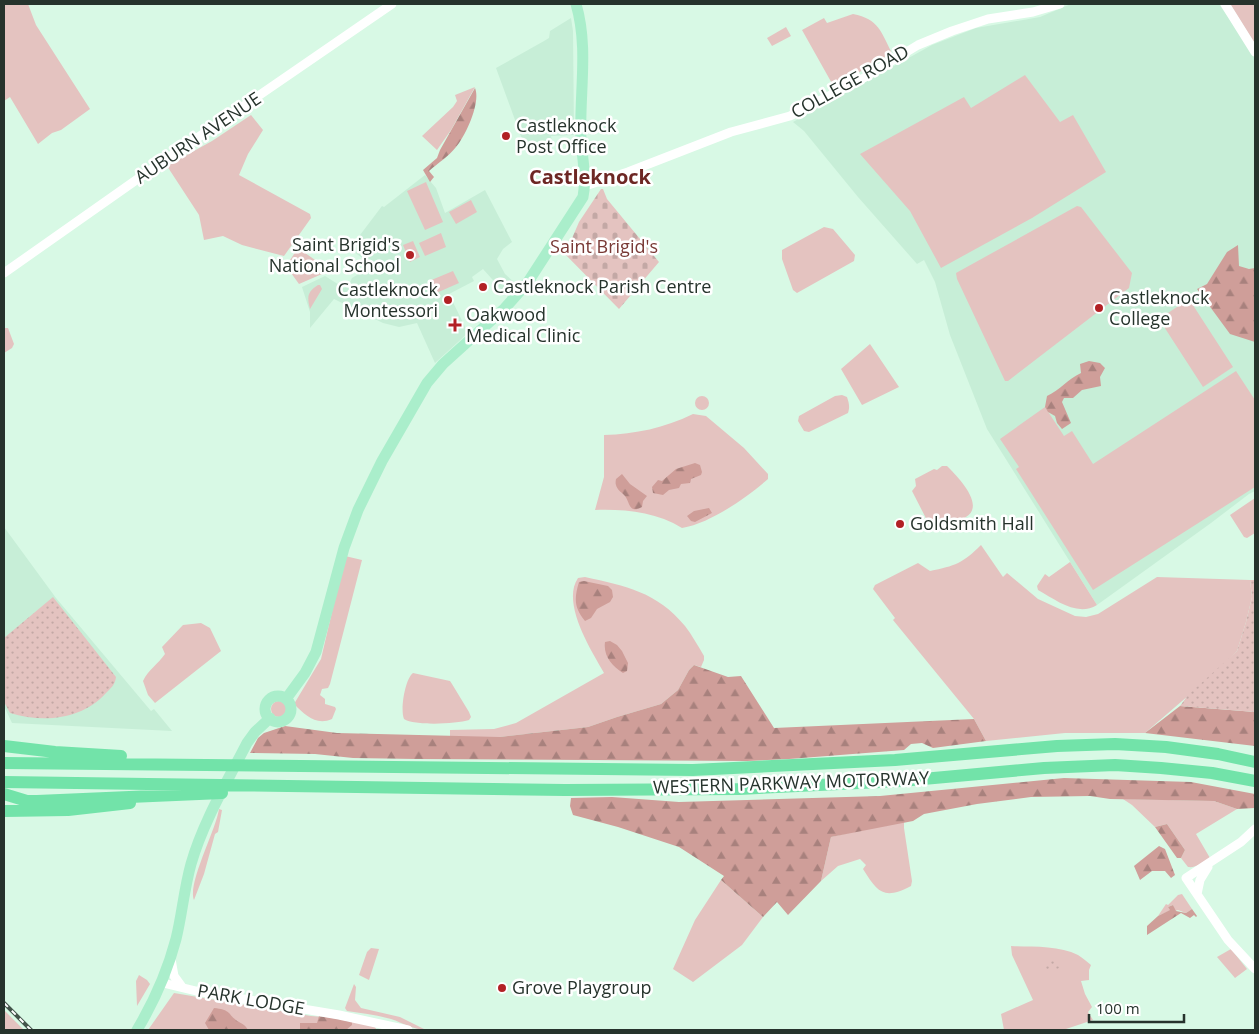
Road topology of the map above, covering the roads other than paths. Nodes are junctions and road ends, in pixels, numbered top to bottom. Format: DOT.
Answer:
graph roads {
  1 [pos="392,4"];
  2 [pos="576,4"];
  3 [pos="1060,4"];
  4 [pos="1224,4"];
  5 [pos="1255,52"];
  6 [pos="585,186"];
  7 [pos="4,273"];
  8 [pos="286,698"];
  9 [pos="270,718"];
  10 [pos="4,746"];
  11 [pos="1255,762"];
  12 [pos="4,763"];
  13 [pos="325,767"];
  14 [pos="4,782"];
  15 [pos="1255,782"];
  16 [pos="324,787"];
  17 [pos="4,794"];
  18 [pos="169,796"];
  19 [pos="4,811"];
  20 [pos="1255,829"];
  21 [pos="1213,861"];
  22 [pos="1197,894"];
  23 [pos="171,956"];
  24 [pos="1255,969"];
  25 [pos="163,983"];
  26 [pos="182,987"];
  27 [pos="137,1030"];
  28 [pos="408,1030"];
  1 -- 7 [label="street, AUBURN AVENUE"];
  2 -- 6 [label="main road"];
  3 -- 6 [label="street, COLLEGE ROAD"];
  4 -- 5 [label="street"];
  6 -- 8 [label="main road"];
  8 -- 9 [label="main road"];
  8 -- 9 [label="main road"];
  9 -- 23 [label="main road"];
  10 -- 13 [label="highway"];
  11 -- 13 [label="highway, WESTERN PARKWAY MOTORWAY"];
  12 -- 13 [label="highway"];
  14 -- 16 [label="highway"];
  15 -- 16 [label="highway, WESTERN PARKWAY MOTORWAY"];
  16 -- 18 [label="highway"];
  17 -- 18 [label="highway"];
  18 -- 19 [label="highway"];
  20 -- 21 [label="street"];
  21 -- 22 [label="street"];
  21 -- 22 [label="street"];
  22 -- 24 [label="street"];
  23 -- 25 [label="main road"];
  23 -- 26 [label="street"];
  25 -- 26 [label="street, PARK LODGE"];
  25 -- 27 [label="main road"];
  26 -- 28 [label="street, PARK LODGE"];
}
